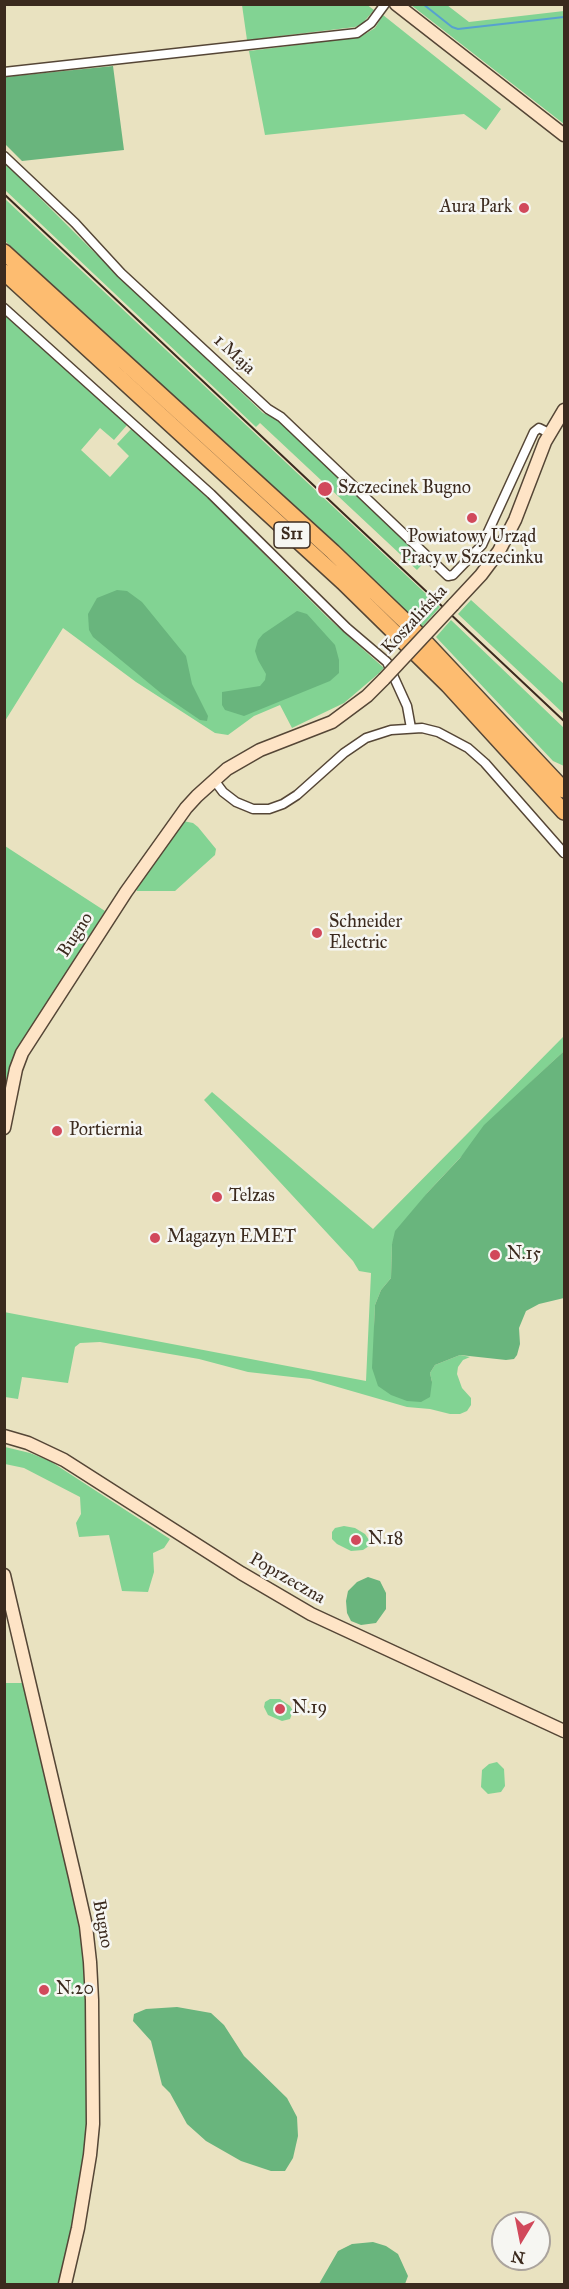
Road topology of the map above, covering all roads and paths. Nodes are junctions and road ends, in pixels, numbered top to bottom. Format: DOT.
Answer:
graph roads {
  1 [pos="385,4"];
  2 [pos="396,4"];
  3 [pos="4,72"];
  4 [pos="564,135"];
  5 [pos="4,156"];
  6 [pos="4,252"];
  7 [pos="4,272"];
  8 [pos="4,308"];
  9 [pos="564,410"];
  10 [pos="549,433"];
  11 [pos="411,728"];
  12 [pos="214,780"];
  13 [pos="564,790"];
  14 [pos="564,812"];
  15 [pos="564,853"];
  16 [pos="4,1128"];
  17 [pos="4,1436"];
  18 [pos="4,1575"];
  19 [pos="564,1731"];
  20 [pos="65,2284"];
  1 -- 3 [label="street"];
  2 -- 4 [label="street"];
  5 -- 10 [label="street, 1 Maja"];
  6 -- 13 [label="highway, S11"];
  7 -- 14 [label="highway, S11"];
  8 -- 11 [label="street"];
  9 -- 10 [label="street, Koszalińska"];
  10 -- 12 [label="street, Koszalińska, bridge"];
  11 -- 12 [label="street"];
  11 -- 15 [label="street"];
  12 -- 16 [label="street, Bugno"];
  17 -- 19 [label="street, Poprzeczna"];
  18 -- 20 [label="street, Bugno"];
}
